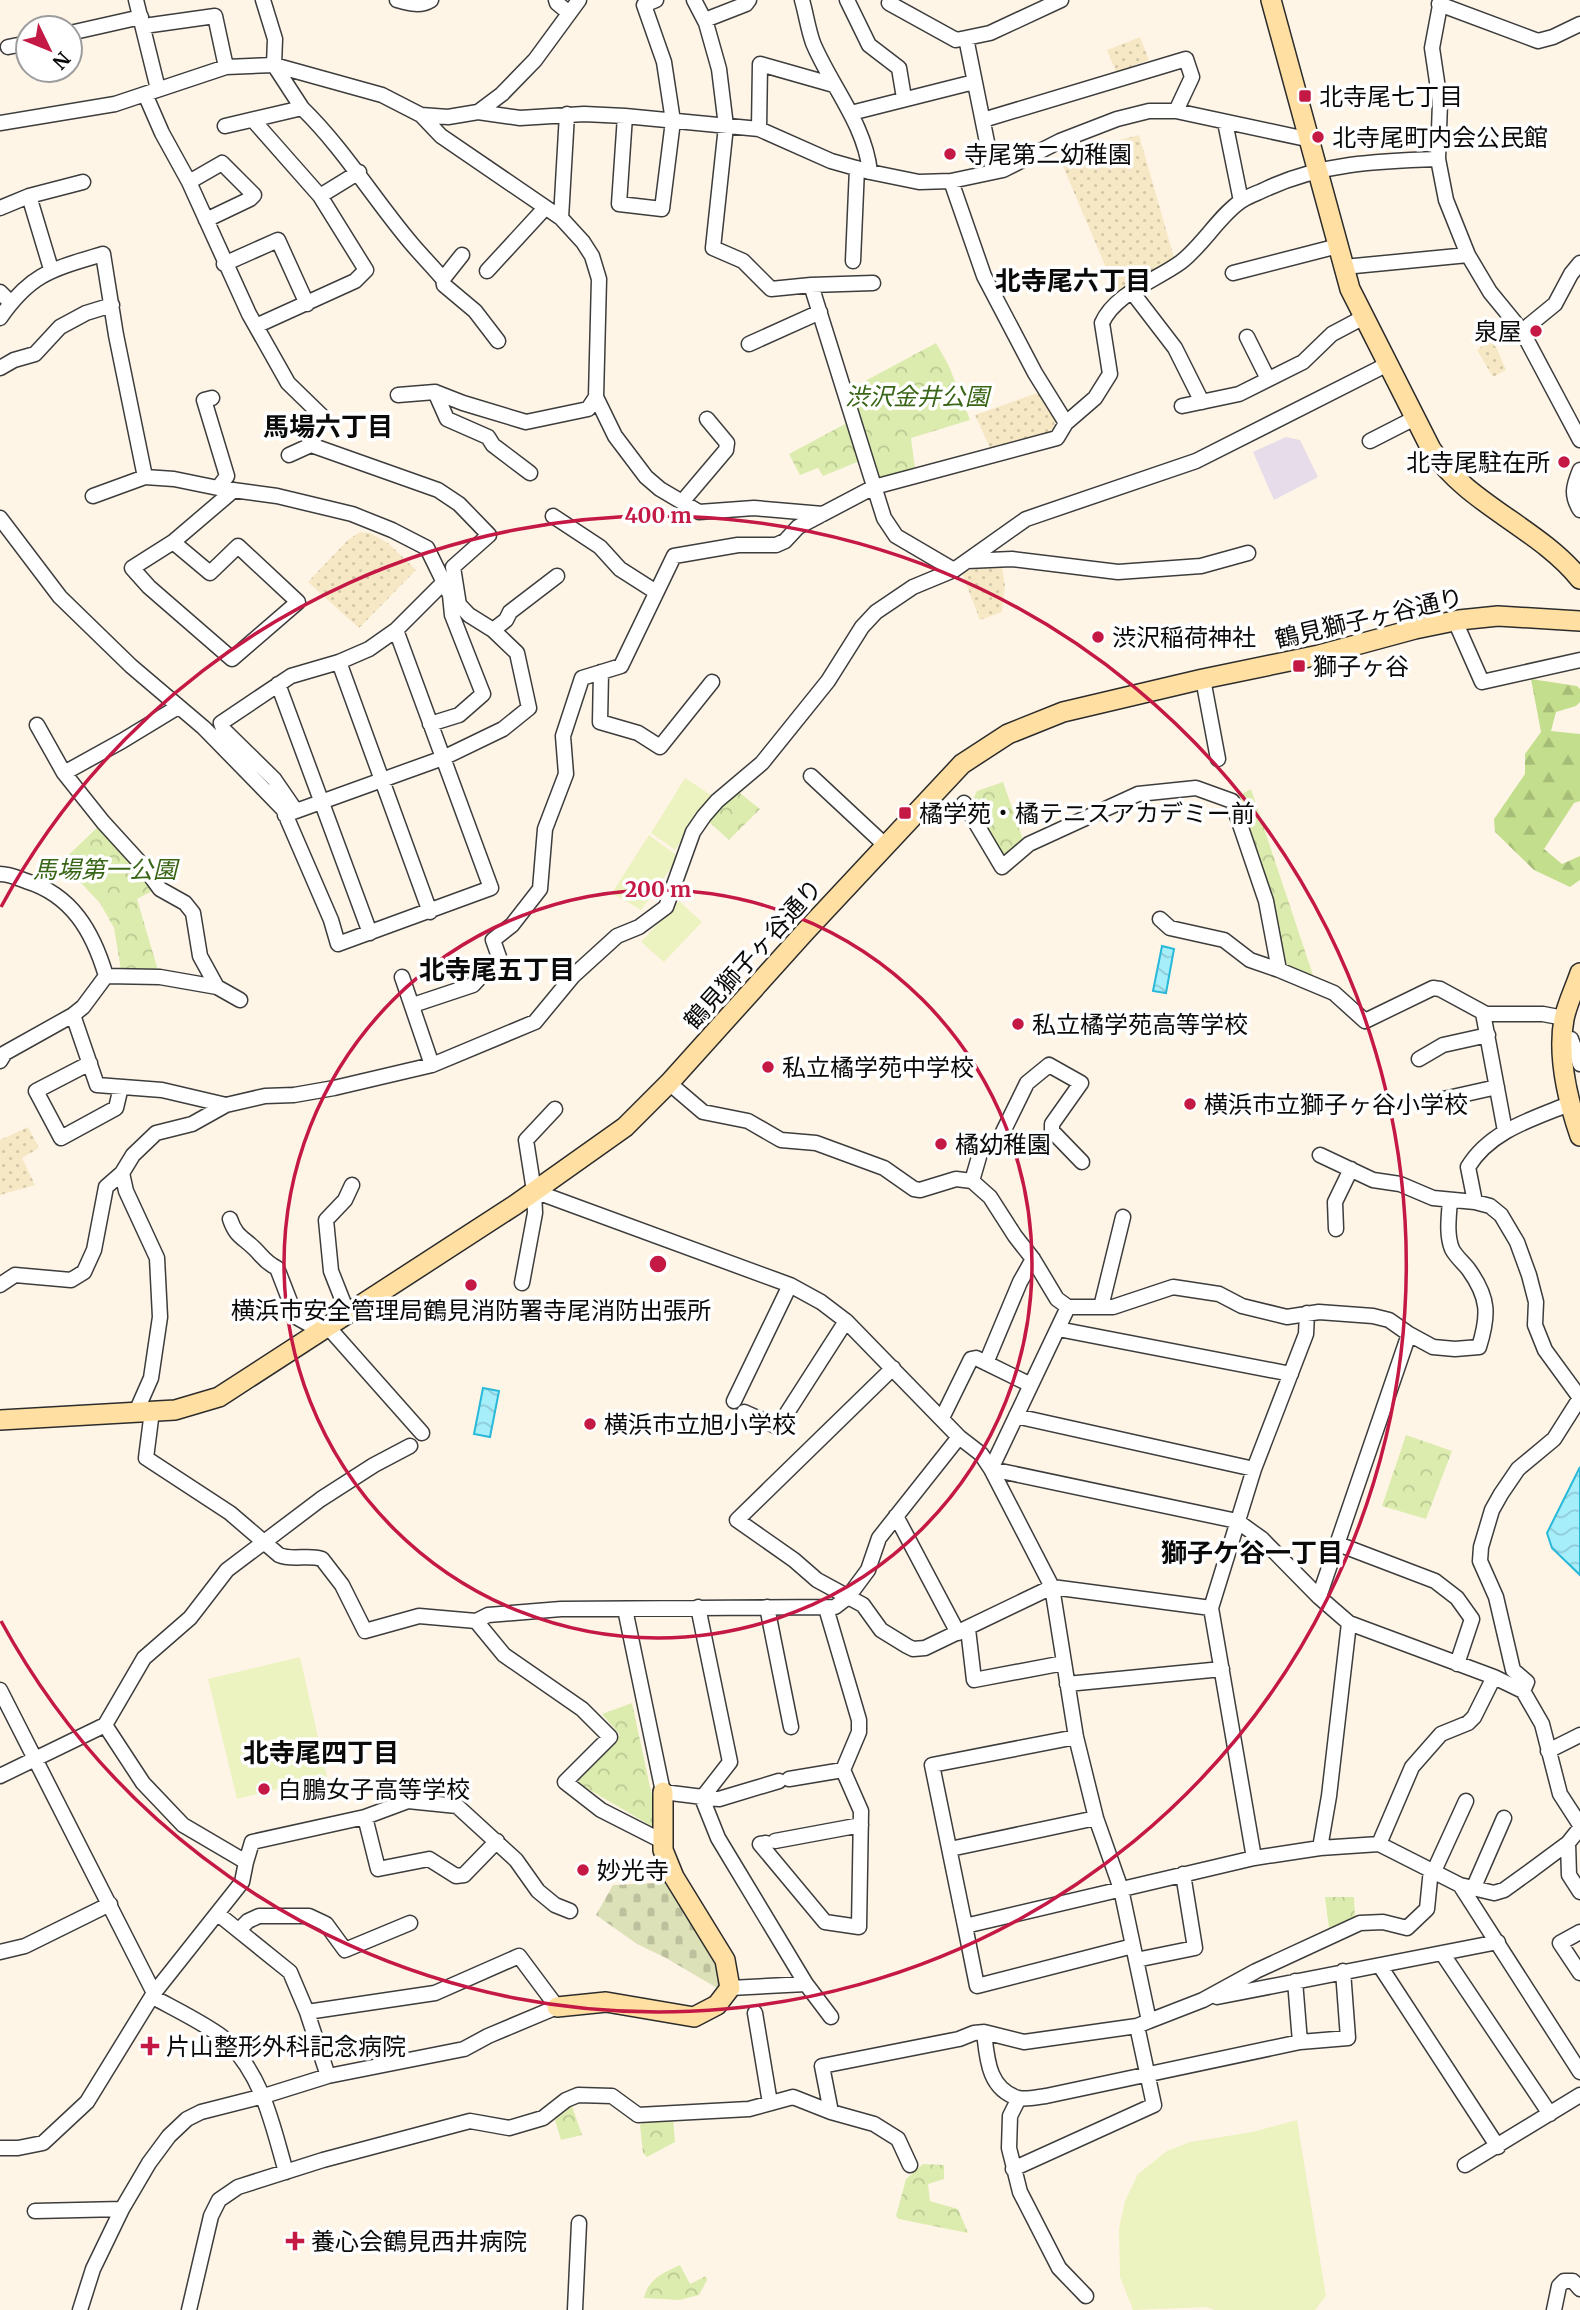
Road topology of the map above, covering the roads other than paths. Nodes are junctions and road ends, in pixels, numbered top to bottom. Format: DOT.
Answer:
graph roads {
  1 [pos="136,0"];
  2 [pos="262,0"];
  3 [pos="397,0"];
  4 [pos="430,0"];
  5 [pos="556,0"];
  6 [pos="579,0"];
  7 [pos="656,0"];
  8 [pos="694,0"];
  9 [pos="749,0"];
  10 [pos="802,0"];
  11 [pos="847,0"];
  12 [pos="1061,0"];
  13 [pos="1271,0"];
  14 [pos="1440,2"];
  15 [pos="889,3"];
  16 [pos="569,13"];
  17 [pos="705,20"];
  18 [pos="142,21"];
  19 [pos="1580,24"];
  20 [pos="84,31"];
  21 [pos="966,38"];
  22 [pos="14,46"];
  23 [pos="8,47"];
  24 [pos="274,65"];
  25 [pos="226,67"];
  26 [pos="974,82"];
  27 [pos="834,85"];
  28 [pos="151,91"];
  29 [pos="904,98"];
  30 [pos="302,108"];
  31 [pos="1176,111"];
  32 [pos="478,112"];
  33 [pos="851,113"];
  34 [pos="567,114"];
  35 [pos="421,116"];
  36 [pos="625,116"];
  37 [pos="253,120"];
  38 [pos="983,120"];
  39 [pos="673,121"];
  40 [pos="1225,122"];
  41 [pos="0,123"];
  42 [pos="225,126"];
  43 [pos="726,126"];
  44 [pos="759,129"];
  45 [pos="1311,140"];
  46 [pos="1438,159"];
  47 [pos="864,170"];
  48 [pos="1318,170"];
  49 [pos="359,172"];
  50 [pos="993,172"];
  51 [pos="951,181"];
  52 [pos="83,182"];
  53 [pos="189,182"];
  54 [pos="29,196"];
  55 [pos="320,197"];
  56 [pos="1241,201"];
  57 [pos="0,208"];
  58 [pos="545,208"];
  59 [pos="561,218"];
  60 [pos="206,220"];
  61 [pos="1338,246"];
  62 [pos="462,255"];
  63 [pos="1468,255"];
  64 [pos="853,261"];
  65 [pos="225,264"];
  66 [pos="1580,264"];
  67 [pos="1344,267"];
  68 [pos="51,269"];
  69 [pos="487,271"];
  70 [pos="1233,273"];
  71 [pos="443,279"];
  72 [pos="873,283"];
  73 [pos="811,285"];
  74 [pos="1132,292"];
  75 [pos="5,298"];
  76 [pos="307,304"];
  77 [pos="112,305"];
  78 [pos="820,312"];
  79 [pos="1364,317"];
  80 [pos="0,318"];
  81 [pos="256,326"];
  82 [pos="1522,331"];
  83 [pos="1247,337"];
  84 [pos="498,341"];
  85 [pos="749,344"];
  86 [pos="1388,364"];
  87 [pos="0,368"];
  88 [pos="1268,379"];
  89 [pos="435,392"];
  90 [pos="398,395"];
  91 [pos="596,397"];
  92 [pos="212,398"];
  93 [pos="1202,402"];
  94 [pos="1182,406"];
  95 [pos="324,418"];
  96 [pos="1415,418"];
  97 [pos="707,419"];
  98 [pos="1066,423"];
  99 [pos="1580,440"];
  100 [pos="1370,441"];
  101 [pos="289,455"];
  102 [pos="1580,470"];
  103 [pos="530,473"];
  104 [pos="145,477"];
  105 [pos="874,487"];
  106 [pos="218,488"];
  107 [pos="234,491"];
  108 [pos="93,496"];
  109 [pos="682,502"];
  110 [pos="1580,510"];
  111 [pos="823,514"];
  112 [pos="553,516"];
  113 [pos="0,518"];
  114 [pos="173,542"];
  115 [pos="1248,553"];
  116 [pos="967,561"];
  117 [pos="954,570"];
  118 [pos="556,576"];
  119 [pos="1580,579"];
  120 [pos="656,592"];
  121 [pos="451,594"];
  122 [pos="1455,621"];
  123 [pos="1580,621"];
  124 [pos="396,630"];
  125 [pos="493,630"];
  126 [pos="1580,660"];
  127 [pos="339,662"];
  128 [pos="601,672"];
  129 [pos="1203,679"];
  130 [pos="712,682"];
  131 [pos="278,684"];
  132 [pos="178,707"];
  133 [pos="430,724"];
  134 [pos="37,725"];
  135 [pos="443,758"];
  136 [pos="1218,759"];
  137 [pos="64,773"];
  138 [pos="811,776"];
  139 [pos="383,779"];
  140 [pos="322,802"];
  141 [pos="964,803"];
  142 [pos="291,813"];
  143 [pos="886,846"];
  144 [pos="0,874"];
  145 [pos="430,912"];
  146 [pos="1160,919"];
  147 [pos="370,933"];
  148 [pos="1279,970"];
  149 [pos="1580,973"];
  150 [pos="106,976"];
  151 [pos="402,977"];
  152 [pos="217,986"];
  153 [pos="240,1000"];
  154 [pos="413,1005"];
  155 [pos="1483,1013"];
  156 [pos="73,1015"];
  157 [pos="1564,1018"];
  158 [pos="1488,1035"];
  159 [pos="1562,1041"];
  160 [pos="1419,1059"];
  161 [pos="0,1061"];
  162 [pos="90,1063"];
  163 [pos="1580,1064"];
  164 [pos="432,1065"];
  165 [pos="669,1083"];
  166 [pos="121,1087"];
  167 [pos="1497,1087"];
  168 [pos="1430,1102"];
  169 [pos="1569,1104"];
  170 [pos="226,1105"];
  171 [pos="555,1109"];
  172 [pos="1505,1131"];
  173 [pos="1580,1136"];
  174 [pos="1320,1155"];
  175 [pos="1082,1162"];
  176 [pos="1351,1169"];
  177 [pos="122,1173"];
  178 [pos="972,1181"];
  179 [pos="352,1185"];
  180 [pos="534,1191"];
  181 [pos="1450,1200"];
  182 [pos="1475,1202"];
  183 [pos="1123,1217"];
  184 [pos="230,1219"];
  185 [pos="1336,1229"];
  186 [pos="1033,1259"];
  187 [pos="522,1283"];
  188 [pos="0,1285"];
  189 [pos="790,1285"];
  190 [pos="1068,1307"];
  191 [pos="1101,1307"];
  192 [pos="1307,1313"];
  193 [pos="348,1314"];
  194 [pos="846,1321"];
  195 [pos="324,1329"];
  196 [pos="1058,1329"];
  197 [pos="1409,1334"];
  198 [pos="986,1363"];
  199 [pos="893,1368"];
  200 [pos="1291,1374"];
  201 [pos="1031,1385"];
  202 [pos="1580,1398"];
  203 [pos="144,1411"];
  204 [pos="1016,1416"];
  205 [pos="942,1418"];
  206 [pos="0,1420"];
  207 [pos="422,1433"];
  208 [pos="959,1437"];
  209 [pos="410,1446"];
  210 [pos="991,1469"];
  211 [pos="1254,1469"];
  212 [pos="896,1516"];
  213 [pos="1237,1521"];
  214 [pos="265,1543"];
  215 [pos="1338,1544"];
  216 [pos="1052,1587"];
  217 [pos="848,1597"];
  218 [pos="1319,1597"];
  219 [pos="698,1607"];
  220 [pos="767,1607"];
  221 [pos="826,1608"];
  222 [pos="1211,1608"];
  223 [pos="625,1609"];
  224 [pos="476,1621"];
  225 [pos="1349,1623"];
  226 [pos="963,1631"];
  227 [pos="1064,1663"];
  228 [pos="1457,1664"];
  229 [pos="1222,1669"];
  230 [pos="1494,1677"];
  231 [pos="1068,1684"];
  232 [pos="0,1690"];
  233 [pos="1523,1691"];
  234 [pos="105,1725"];
  235 [pos="791,1727"];
  236 [pos="1580,1735"];
  237 [pos="1076,1737"];
  238 [pos="1548,1752"];
  239 [pos="34,1760"];
  240 [pos="843,1770"];
  241 [pos="0,1776"];
  242 [pos="663,1792"];
  243 [pos="702,1798"];
  244 [pos="1466,1801"];
  245 [pos="365,1817"];
  246 [pos="1096,1818"];
  247 [pos="1504,1818"];
  248 [pos="861,1825"];
  249 [pos="1580,1827"];
  250 [pos="497,1841"];
  251 [pos="663,1842"];
  252 [pos="1569,1843"];
  253 [pos="1379,1844"];
  254 [pos="1321,1848"];
  255 [pos="950,1849"];
  256 [pos="1254,1857"];
  257 [pos="246,1862"];
  258 [pos="1432,1870"];
  259 [pos="1183,1874"];
  260 [pos="1466,1887"];
  261 [pos="1121,1889"];
  262 [pos="1580,1892"];
  263 [pos="110,1904"];
  264 [pos="570,1911"];
  265 [pos="218,1913"];
  266 [pos="410,1923"];
  267 [pos="964,1926"];
  268 [pos="239,1930"];
  269 [pos="1580,1932"];
  270 [pos="1498,1942"];
  271 [pos="0,1952"];
  272 [pos="1134,1953"];
  273 [pos="1442,1953"];
  274 [pos="1380,1966"];
  275 [pos="1343,1971"];
  276 [pos="1580,1973"];
  277 [pos="1295,1981"];
  278 [pos="806,1984"];
  279 [pos="730,1988"];
  280 [pos="153,1995"];
  281 [pos="1203,2000"];
  282 [pos="557,2007"];
  283 [pos="307,2012"];
  284 [pos="755,2013"];
  285 [pos="831,2017"];
  286 [pos="1143,2023"];
  287 [pos="984,2032"];
  288 [pos="1300,2042"];
  289 [pos="1575,2055"];
  290 [pos="1580,2072"];
  291 [pos="1149,2073"];
  292 [pos="328,2076"];
  293 [pos="1580,2095"];
  294 [pos="264,2096"];
  295 [pos="1019,2098"];
  296 [pos="770,2103"];
  297 [pos="831,2112"];
  298 [pos="1550,2114"];
  299 [pos="1498,2147"];
  300 [pos="0,2148"];
  301 [pos="910,2165"];
  302 [pos="1465,2165"];
  303 [pos="1013,2169"];
  304 [pos="285,2172"];
  305 [pos="122,2208"];
  306 [pos="35,2211"];
  307 [pos="579,2223"];
  308 [pos="1580,2289"];
  309 [pos="1086,2296"];
  310 [pos="80,2310"];
  311 [pos="188,2310"];
  312 [pos="575,2310"];
  313 [pos="1554,2310"];
  1 -- 18 [label="street"];
  2 -- 24 [label="street"];
  3 -- 4 [label="street"];
  5 -- 16 [label="street"];
  6 -- 16 [label="street"];
  7 -- 39 [label="street"];
  8 -- 17 [label="street"];
  9 -- 17 [label="street"];
  10 -- 27 [label="street"];
  11 -- 29 [label="street"];
  12 -- 21 [label="street"];
  13 -- 45 [label="street"];
  14 -- 19 [label="street"];
  14 -- 46 [label="street"];
  15 -- 21 [label="street"];
  16 -- 32 [label="street"];
  17 -- 43 [label="street"];
  18 -- 20 [label="street"];
  18 -- 25 [label="street"];
  18 -- 28 [label="street"];
  21 -- 26 [label="street"];
  22 -- 23 [label="street"];
  24 -- 25 [label="street"];
  24 -- 30 [label="street"];
  24 -- 35 [label="street"];
  25 -- 28 [label="street"];
  26 -- 29 [label="street"];
  26 -- 38 [label="street"];
  27 -- 33 [label="street"];
  27 -- 44 [label="street"];
  28 -- 41 [label="street"];
  28 -- 53 [label="street"];
  29 -- 33 [label="street"];
  30 -- 37 [label="street"];
  30 -- 49 [label="street"];
  31 -- 38 [label="street"];
  31 -- 40 [label="street"];
  31 -- 50 [label="street"];
  32 -- 34 [label="street"];
  32 -- 35 [label="street"];
  33 -- 47 [label="street"];
  34 -- 36 [label="street"];
  34 -- 59 [label="street"];
  35 -- 58 [label="street"];
  36 -- 39 [label="street"];
  36 -- 39 [label="street"];
  37 -- 42 [label="street"];
  37 -- 55 [label="street"];
  38 -- 50 [label="street"];
  39 -- 43 [label="street"];
  40 -- 45 [label="street"];
  40 -- 56 [label="street"];
  43 -- 44 [label="street"];
  43 -- 73 [label="street"];
  44 -- 47 [label="street"];
  45 -- 48 [label="street"];
  46 -- 48 [label="street"];
  46 -- 63 [label="street"];
  47 -- 51 [label="street"];
  47 -- 64 [label="street"];
  48 -- 56 [label="street"];
  48 -- 61 [label="street"];
  49 -- 55 [label="street"];
  49 -- 71 [label="street"];
  50 -- 51 [label="street"];
  51 -- 98 [label="street"];
  52 -- 54 [label="street"];
  53 -- 60 [label="street"];
  53 -- 60 [label="street"];
  54 -- 57 [label="street"];
  54 -- 68 [label="street"];
  55 -- 76 [label="street"];
  56 -- 74 [label="street"];
  58 -- 59 [label="street"];
  58 -- 69 [label="street"];
  59 -- 91 [label="street"];
  60 -- 65 [label="street"];
  61 -- 67 [label="street"];
  61 -- 70 [label="street"];
  62 -- 71 [label="street"];
  63 -- 67 [label="street"];
  63 -- 82 [label="street"];
  65 -- 76 [label="street"];
  65 -- 81 [label="street"];
  66 -- 82 [label="street"];
  67 -- 79 [label="street"];
  68 -- 75 [label="street"];
  68 -- 77 [label="street"];
  71 -- 84 [label="street"];
  72 -- 73 [label="street"];
  73 -- 78 [label="street"];
  74 -- 93 [label="street"];
  74 -- 98 [label="street"];
  75 -- 80 [label="street"];
  76 -- 81 [label="street"];
  77 -- 87 [label="street"];
  77 -- 104 [label="street"];
  78 -- 85 [label="street"];
  78 -- 105 [label="street"];
  79 -- 86 [label="street"];
  79 -- 88 [label="street"];
  81 -- 95 [label="street"];
  82 -- 99 [label="street"];
  83 -- 88 [label="street"];
  86 -- 96 [label="street"];
  86 -- 116 [label="street"];
  88 -- 93 [label="street"];
  89 -- 90 [label="street"];
  89 -- 91 [label="street"];
  89 -- 103 [label="street"];
  91 -- 109 [label="street"];
  92 -- 106 [label="street"];
  93 -- 94 [label="street"];
  96 -- 100 [label="street"];
  96 -- 119 [label="street"];
  97 -- 109 [label="street"];
  98 -- 105 [label="street"];
  101 -- 121 [label="street"];
  102 -- 110 [label="street"];
  104 -- 106 [label="street"];
  104 -- 108 [label="street"];
  105 -- 111 [label="street"];
  105 -- 117 [label="street"];
  106 -- 107 [label="street"];
  107 -- 114 [label="street"];
  107 -- 121 [label="street"];
  109 -- 111 [label="street"];
  111 -- 120 [label="street"];
  112 -- 120 [label="street"];
  113 -- 132 [label="street"];
  114 -- 114 [label="street"];
  115 -- 116 [label="street"];
  116 -- 117 [label="street"];
  117 -- 164 [label="street"];
  118 -- 125 [label="street"];
  120 -- 128 [label="street"];
  121 -- 124 [label="street"];
  121 -- 125 [label="street"];
  121 -- 133 [label="street"];
  122 -- 123 [label="street, 鶴見獅子ヶ谷通り"];
  122 -- 126 [label="street"];
  122 -- 129 [label="street, 鶴見獅子ヶ谷通り"];
  124 -- 127 [label="street"];
  124 -- 133 [label="street"];
  125 -- 135 [label="street"];
  127 -- 131 [label="street"];
  127 -- 139 [label="street"];
  128 -- 130 [label="street"];
  128 -- 154 [label="street"];
  129 -- 136 [label="street"];
  129 -- 143 [label="street, 鶴見獅子ヶ谷通り"];
  131 -- 140 [label="street"];
  131 -- 142 [label="street"];
  132 -- 137 [label="street"];
  132 -- 142 [label="street"];
  133 -- 135 [label="street"];
  134 -- 137 [label="street"];
  135 -- 139 [label="street"];
  135 -- 145 [label="street"];
  137 -- 152 [label="street"];
  138 -- 143 [label="street"];
  139 -- 140 [label="street"];
  139 -- 145 [label="street"];
  140 -- 142 [label="street"];
  140 -- 147 [label="street"];
  141 -- 148 [label="street"];
  142 -- 147 [label="street"];
  143 -- 165 [label="street, 鶴見獅子ヶ谷通り"];
  144 -- 150 [label="street"];
  145 -- 147 [label="street"];
  146 -- 148 [label="street"];
  148 -- 155 [label="street"];
  149 -- 157 [label="street"];
  150 -- 152 [label="street"];
  150 -- 156 [label="street"];
  151 -- 154 [label="street"];
  152 -- 153 [label="street"];
  154 -- 164 [label="street"];
  155 -- 157 [label="street"];
  155 -- 158 [label="street"];
  156 -- 161 [label="street"];
  156 -- 162 [label="street"];
  157 -- 159 [label="street"];
  158 -- 160 [label="street"];
  158 -- 167 [label="street"];
  159 -- 163 [label="street"];
  159 -- 169 [label="street"];
  162 -- 166 [label="street"];
  162 -- 166 [label="street"];
  164 -- 170 [label="street"];
  165 -- 178 [label="street"];
  165 -- 180 [label="street, 鶴見獅子ヶ谷通り"];
  166 -- 170 [label="street"];
  167 -- 168 [label="street"];
  167 -- 172 [label="street"];
  169 -- 172 [label="street"];
  169 -- 173 [label="street"];
  170 -- 177 [label="street"];
  171 -- 180 [label="street"];
  172 -- 182 [label="street"];
  174 -- 176 [label="street"];
  175 -- 178 [label="street"];
  176 -- 181 [label="street"];
  176 -- 185 [label="street"];
  177 -- 188 [label="street"];
  177 -- 203 [label="street"];
  178 -- 186 [label="street"];
  179 -- 193 [label="street"];
  180 -- 187 [label="street"];
  180 -- 189 [label="street"];
  180 -- 193 [label="street, 鶴見獅子ヶ谷通り"];
  181 -- 182 [label="street"];
  181 -- 197 [label="street"];
  182 -- 202 [label="street"];
  183 -- 191 [label="street"];
  184 -- 195 [label="street"];
  186 -- 190 [label="street"];
  186 -- 198 [label="street"];
  189 -- 194 [label="street"];
  189 -- 194 [label="street"];
  190 -- 191 [label="street"];
  190 -- 196 [label="street"];
  191 -- 192 [label="street"];
  192 -- 197 [label="street"];
  192 -- 200 [label="street"];
  193 -- 195 [label="street, 鶴見獅子ヶ谷通り"];
  194 -- 199 [label="street"];
  195 -- 203 [label="street, 鶴見獅子ヶ谷通り"];
  195 -- 207 [label="street"];
  196 -- 200 [label="street"];
  196 -- 201 [label="street"];
  197 -- 215 [label="street"];
  198 -- 201 [label="street"];
  198 -- 205 [label="street"];
  199 -- 205 [label="street"];
  199 -- 217 [label="street"];
  200 -- 211 [label="street"];
  201 -- 204 [label="street"];
  202 -- 233 [label="street"];
  203 -- 206 [label="street, 鶴見獅子ヶ谷通り"];
  203 -- 214 [label="street"];
  204 -- 210 [label="street"];
  204 -- 211 [label="street"];
  205 -- 208 [label="street"];
  208 -- 210 [label="street"];
  208 -- 212 [label="street"];
  209 -- 214 [label="street"];
  210 -- 213 [label="street"];
  210 -- 216 [label="street"];
  211 -- 213 [label="street"];
  212 -- 217 [label="street"];
  212 -- 226 [label="street"];
  213 -- 218 [label="street"];
  213 -- 222 [label="street"];
  214 -- 224 [label="street"];
  214 -- 234 [label="street"];
  215 -- 218 [label="street"];
  215 -- 228 [label="street"];
  216 -- 222 [label="street"];
  216 -- 226 [label="street"];
  216 -- 227 [label="street"];
  217 -- 221 [label="street"];
  217 -- 226 [label="street"];
  218 -- 225 [label="street"];
  219 -- 220 [label="street"];
  219 -- 223 [label="street"];
  219 -- 243 [label="street"];
  220 -- 221 [label="street"];
  220 -- 235 [label="street"];
  221 -- 240 [label="street"];
  222 -- 229 [label="street"];
  223 -- 224 [label="street"];
  223 -- 242 [label="street"];
  224 -- 251 [label="street"];
  225 -- 228 [label="street"];
  225 -- 254 [label="street"];
  226 -- 227 [label="street"];
  227 -- 231 [label="street"];
  228 -- 230 [label="street"];
  229 -- 231 [label="street"];
  229 -- 256 [label="street"];
  230 -- 233 [label="street"];
  230 -- 253 [label="street"];
  231 -- 237 [label="street"];
  232 -- 239 [label="street"];
  233 -- 238 [label="street"];
  234 -- 239 [label="street"];
  234 -- 257 [label="street"];
  236 -- 238 [label="street"];
  237 -- 246 [label="street"];
  237 -- 255 [label="street"];
  238 -- 249 [label="street"];
  239 -- 241 [label="street"];
  239 -- 263 [label="street"];
  240 -- 243 [label="street"];
  240 -- 248 [label="street"];
  242 -- 243 [label="street"];
  242 -- 251 [label="street"];
  243 -- 278 [label="street"];
  244 -- 258 [label="street"];
  245 -- 250 [label="street"];
  245 -- 250 [label="street"];
  245 -- 257 [label="street"];
  246 -- 255 [label="street"];
  246 -- 261 [label="street"];
  247 -- 260 [label="street"];
  248 -- 248 [label="street"];
  249 -- 252 [label="street"];
  250 -- 264 [label="street"];
  251 -- 279 [label="street"];
  252 -- 260 [label="street"];
  252 -- 262 [label="street"];
  253 -- 254 [label="street"];
  253 -- 258 [label="street"];
  254 -- 256 [label="street"];
  255 -- 267 [label="street"];
  256 -- 259 [label="street"];
  257 -- 265 [label="street"];
  258 -- 260 [label="street"];
  258 -- 281 [label="street"];
  259 -- 261 [label="street"];
  259 -- 272 [label="street"];
  260 -- 270 [label="street"];
  261 -- 267 [label="street"];
  261 -- 272 [label="street"];
  263 -- 271 [label="street"];
  263 -- 280 [label="street"];
  265 -- 268 [label="street"];
  265 -- 280 [label="street"];
  266 -- 268 [label="street"];
  267 -- 272 [label="street"];
  268 -- 283 [label="street"];
  269 -- 276 [label="street"];
  270 -- 273 [label="street"];
  270 -- 289 [label="street"];
  272 -- 286 [label="street"];
  273 -- 274 [label="street"];
  273 -- 298 [label="street"];
  274 -- 275 [label="street"];
  274 -- 299 [label="street"];
  275 -- 277 [label="street"];
  275 -- 288 [label="street"];
  277 -- 281 [label="street"];
  277 -- 288 [label="street"];
  278 -- 279 [label="street"];
  278 -- 285 [label="street"];
  279 -- 282 [label="street"];
  280 -- 294 [label="street"];
  280 -- 300 [label="street"];
  281 -- 286 [label="street"];
  282 -- 283 [label="street"];
  282 -- 292 [label="street"];
  283 -- 292 [label="street"];
  284 -- 296 [label="street"];
  286 -- 287 [label="street"];
  286 -- 291 [label="street"];
  287 -- 295 [label="street"];
  287 -- 297 [label="street"];
  288 -- 291 [label="street"];
  289 -- 290 [label="street"];
  291 -- 295 [label="street"];
  291 -- 303 [label="street"];
  292 -- 294 [label="street"];
  293 -- 298 [label="street"];
  294 -- 304 [label="street"];
  294 -- 305 [label="street"];
  295 -- 303 [label="street"];
  296 -- 297 [label="street"];
  296 -- 304 [label="street"];
  297 -- 301 [label="street"];
  298 -- 299 [label="street"];
  299 -- 302 [label="street"];
  303 -- 309 [label="street"];
  304 -- 311 [label="street"];
  305 -- 306 [label="street"];
  305 -- 310 [label="street"];
  307 -- 312 [label="street"];
  308 -- 313 [label="street"];
}
